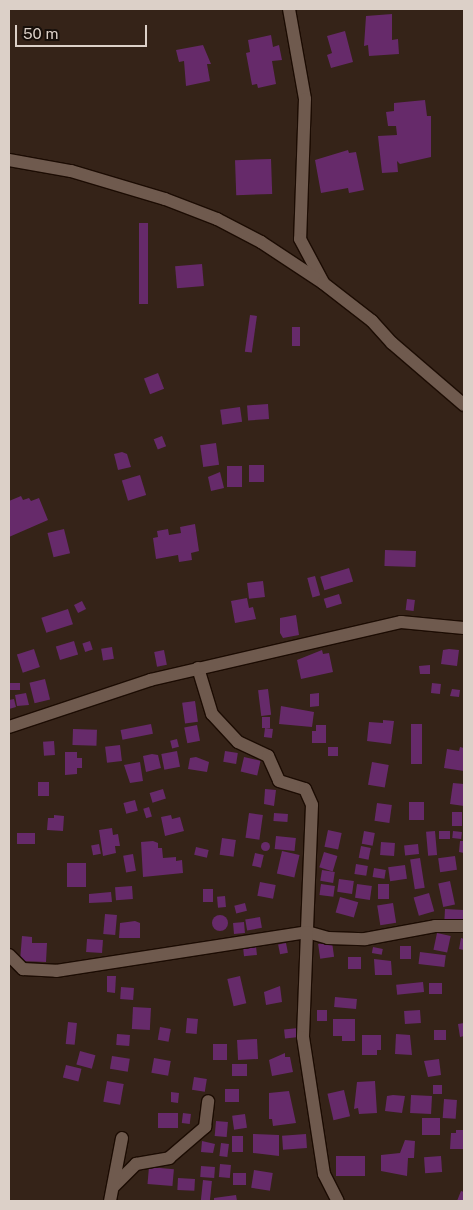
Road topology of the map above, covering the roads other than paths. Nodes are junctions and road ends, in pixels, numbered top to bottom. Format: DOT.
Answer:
graph roads {
  1 [pos="289,9"];
  2 [pos="9,160"];
  3 [pos="323,283"];
  4 [pos="464,405"];
  5 [pos="464,628"];
  6 [pos="198,668"];
  7 [pos="9,727"];
  8 [pos="464,926"];
  9 [pos="307,932"];
  10 [pos="9,955"];
  11 [pos="208,1101"];
  12 [pos="122,1138"];
  13 [pos="113,1187"];
  14 [pos="110,1201"];
  15 [pos="338,1201"];
  1 -- 3 [label="street"];
  2 -- 3 [label="street"];
  3 -- 4 [label="street"];
  5 -- 6 [label="street"];
  6 -- 7 [label="street"];
  6 -- 9 [label="street"];
  8 -- 9 [label="street"];
  9 -- 10 [label="street"];
  9 -- 15 [label="street"];
  11 -- 13 [label="street"];
  12 -- 13 [label="street"];
  13 -- 14 [label="street"];
}
